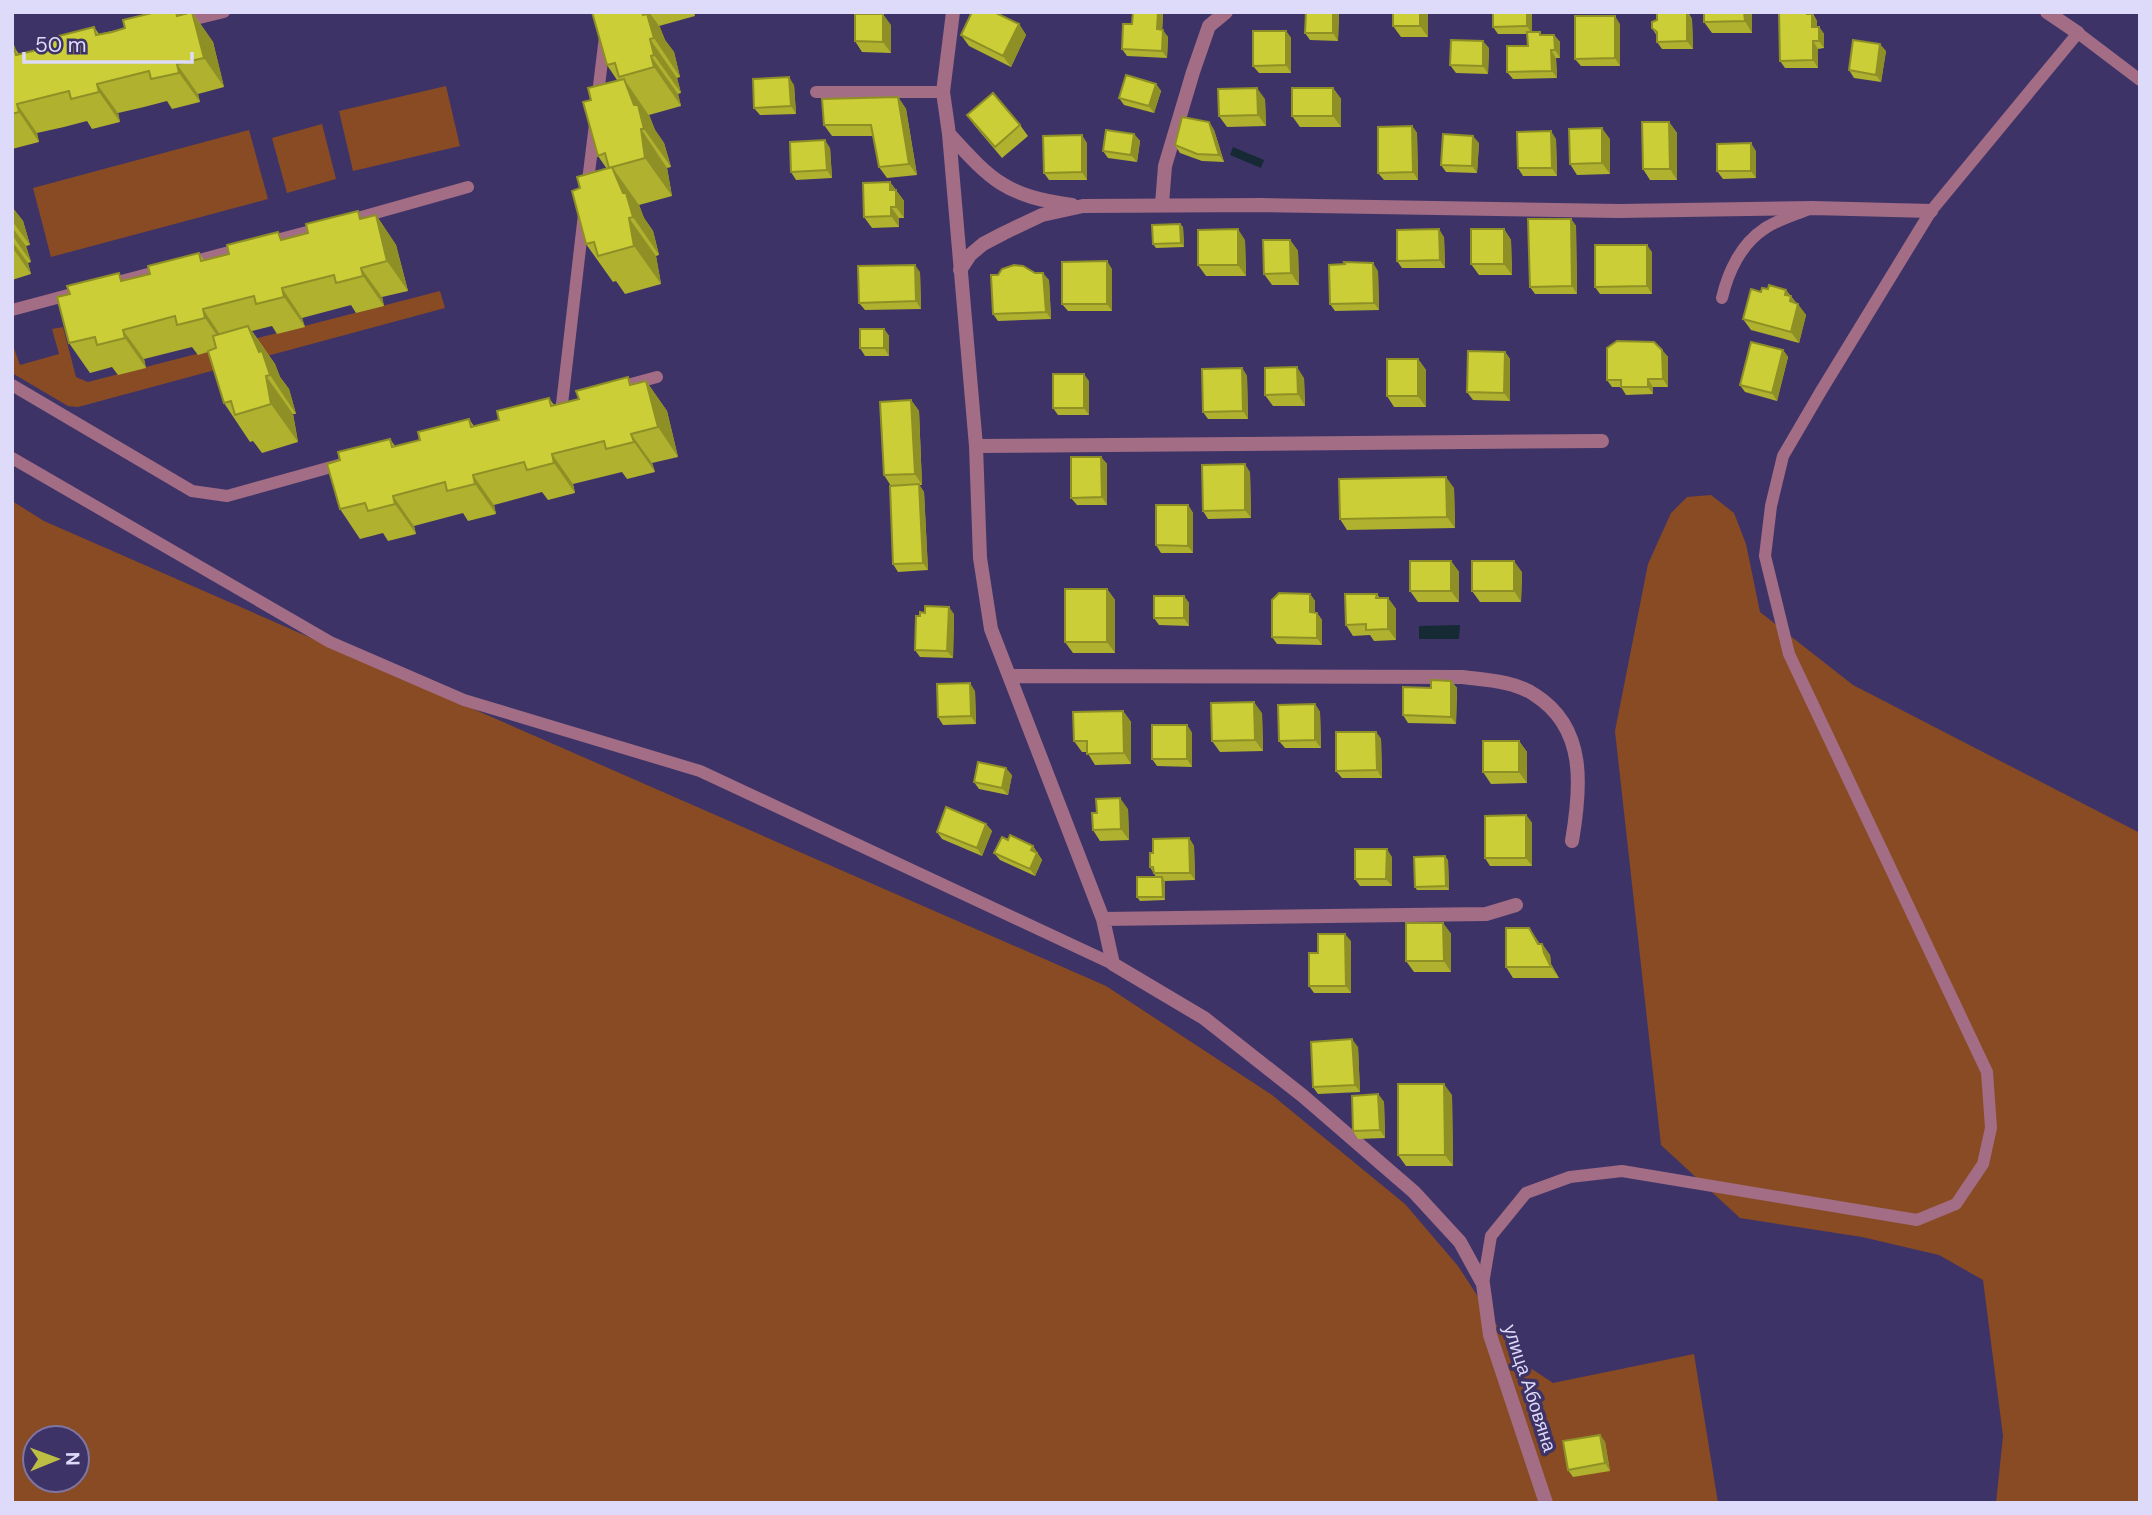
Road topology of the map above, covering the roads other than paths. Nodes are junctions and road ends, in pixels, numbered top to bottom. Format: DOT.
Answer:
graph roads {
  1 [pos="224,12"];
  2 [pos="608,12"];
  3 [pos="953,12"];
  4 [pos="1226,12"];
  5 [pos="2047,12"];
  6 [pos="171,25"];
  7 [pos="2078,33"];
  8 [pos="2140,80"];
  9 [pos="816,92"];
  10 [pos="943,92"];
  11 [pos="949,134"];
  12 [pos="468,187"];
  13 [pos="1162,204"];
  14 [pos="1083,206"];
  15 [pos="1812,208"];
  16 [pos="1931,211"];
  17 [pos="960,270"];
  18 [pos="92,289"];
  19 [pos="79,292"];
  20 [pos="1722,298"];
  21 [pos="12,310"];
  22 [pos="657,377"];
  23 [pos="12,385"];
  24 [pos="610,390"];
  25 [pos="549,407"];
  26 [pos="1602,441"];
  27 [pos="976,446"];
  28 [pos="12,458"];
  29 [pos="361,459"];
  30 [pos="1010,676"];
  31 [pos="1572,841"];
  32 [pos="1516,905"];
  33 [pos="1102,919"];
  34 [pos="1113,964"];
  35 [pos="1483,1284"];
  36 [pos="1546,1503"];
  1 -- 6 [label="lane"];
  2 -- 25 [label="lane"];
  3 -- 10 [label="street"];
  4 -- 13 [label="street"];
  5 -- 7 [label="street"];
  7 -- 8 [label="lane"];
  7 -- 16 [label="lane"];
  9 -- 10 [label="lane"];
  10 -- 11 [label="street"];
  11 -- 14 [label="street"];
  11 -- 17 [label="street"];
  12 -- 18 [label="lane"];
  13 -- 14 [label="street"];
  13 -- 15 [label="street"];
  14 -- 17 [label="street"];
  15 -- 16 [label="street"];
  15 -- 20 [label="lane"];
  16 -- 35 [label="lane"];
  17 -- 27 [label="street"];
  19 -- 21 [label="lane"];
  22 -- 24 [label="lane"];
  23 -- 29 [label="lane"];
  26 -- 27 [label="street"];
  27 -- 30 [label="street"];
  28 -- 34 [label="lane"];
  30 -- 31 [label="street"];
  30 -- 33 [label="street"];
  32 -- 33 [label="street"];
  33 -- 34 [label="street"];
  34 -- 35 [label="street"];
  35 -- 36 [label="street, улица Абовяна"];
}
